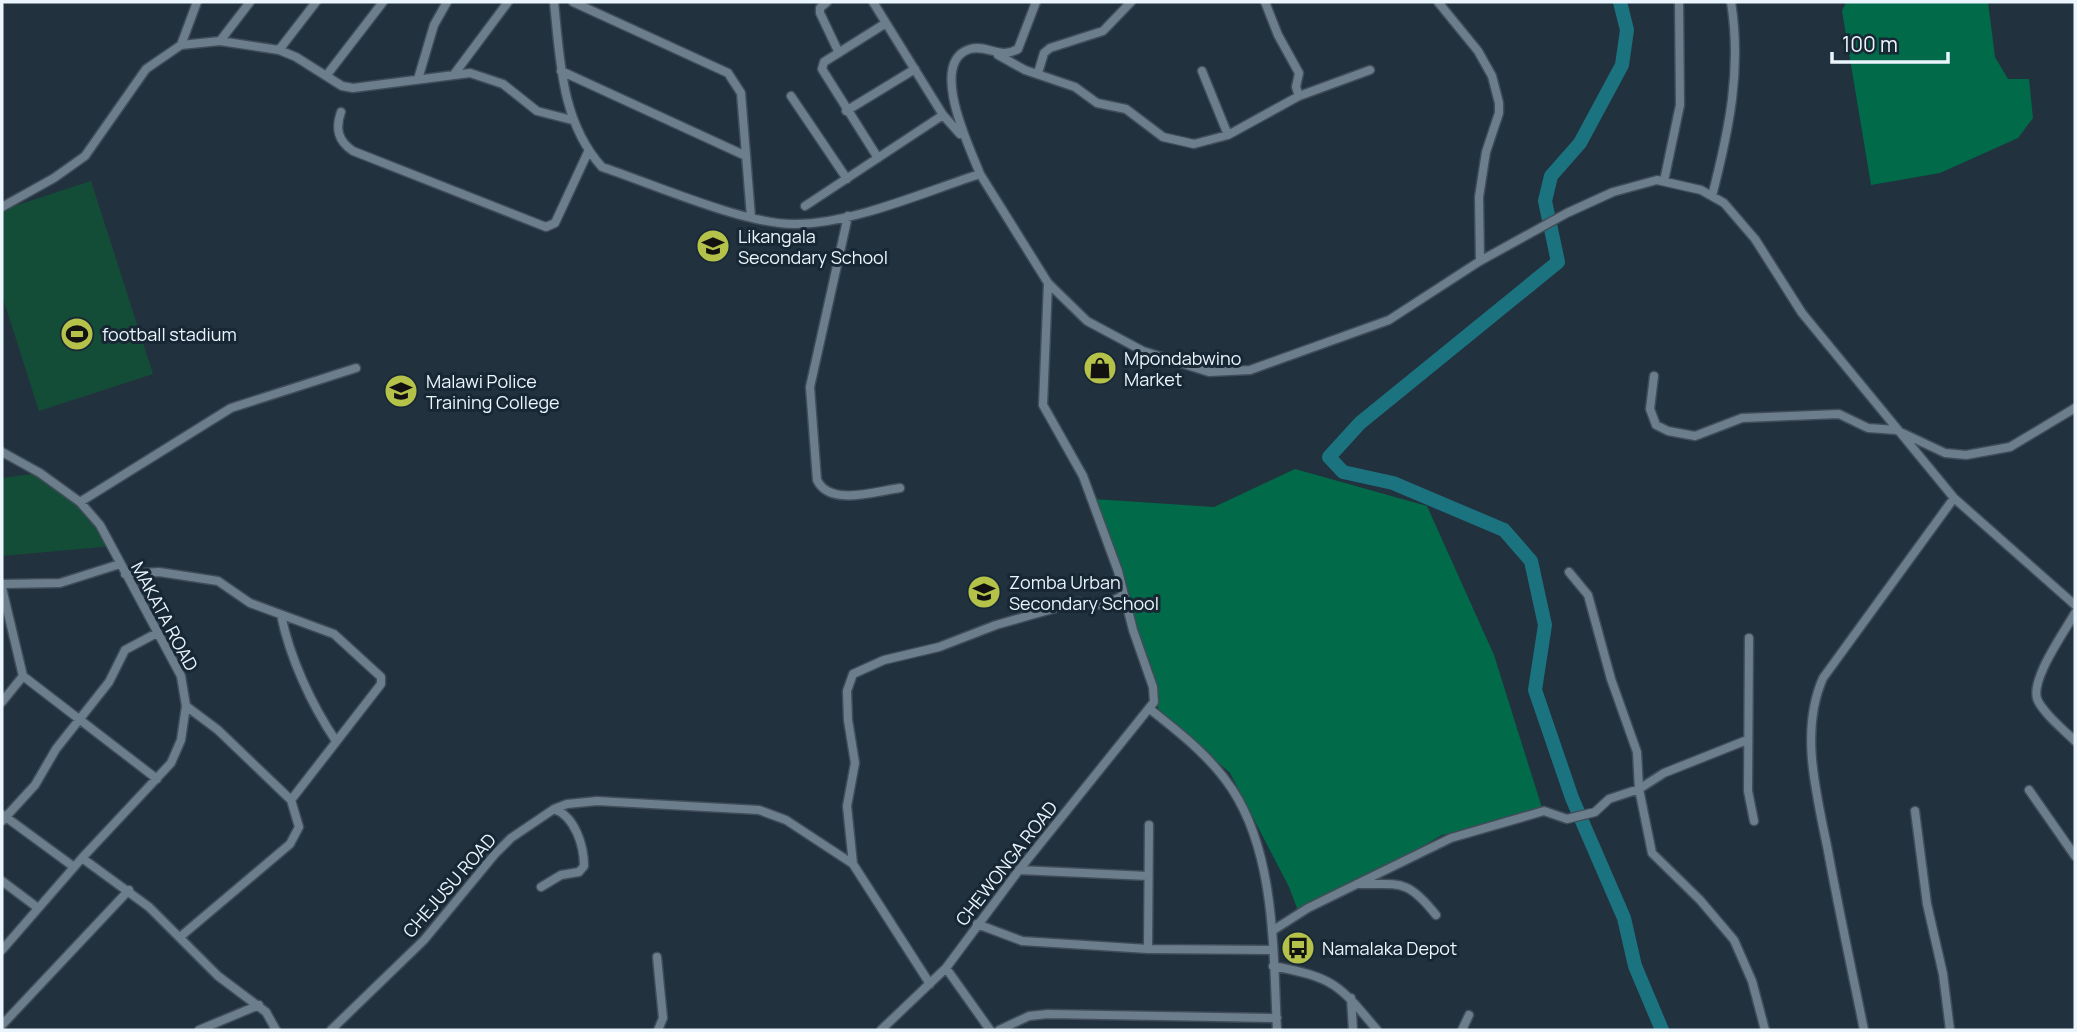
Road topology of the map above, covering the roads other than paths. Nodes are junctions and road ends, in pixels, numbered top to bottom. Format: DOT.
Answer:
graph roads {
  1 [pos="197,2"];
  2 [pos="250,2"];
  3 [pos="316,2"];
  4 [pos="383,2"];
  5 [pos="447,2"];
  6 [pos="508,2"];
  7 [pos="554,2"];
  8 [pos="573,2"];
  9 [pos="827,2"];
  10 [pos="873,2"];
  11 [pos="1037,2"];
  12 [pos="1131,2"];
  13 [pos="1265,2"];
  14 [pos="1438,2"];
  15 [pos="1679,2"];
  16 [pos="1731,2"];
  17 [pos="886,23"];
  18 [pos="220,41"];
  19 [pos="181,45"];
  20 [pos="279,50"];
  21 [pos="839,53"];
  22 [pos="998,55"];
  23 [pos="915,69"];
  24 [pos="1370,69"];
  25 [pos="561,71"];
  26 [pos="1202,71"];
  27 [pos="455,73"];
  28 [pos="1038,73"];
  29 [pos="326,76"];
  30 [pos="418,79"];
  31 [pos="791,96"];
  32 [pos="1299,96"];
  33 [pos="846,111"];
  34 [pos="341,112"];
  35 [pos="943,115"];
  36 [pos="572,120"];
  37 [pos="1228,135"];
  38 [pos="966,142"];
  39 [pos="588,152"];
  40 [pos="746,156"];
  41 [pos="878,158"];
  42 [pos="981,174"];
  43 [pos="847,178"];
  44 [pos="1664,181"];
  45 [pos="1712,196"];
  46 [pos="805,206"];
  47 [pos="2,207"];
  48 [pos="848,216"];
  49 [pos="751,217"];
  50 [pos="1480,261"];
  51 [pos="1048,283"];
  52 [pos="356,368"];
  53 [pos="1654,376"];
  54 [pos="2075,408"];
  55 [pos="1896,430"];
  56 [pos="2,452"];
  57 [pos="900,488"];
  58 [pos="1954,498"];
  59 [pos="80,502"];
  60 [pos="120,564"];
  61 [pos="1569,572"];
  62 [pos="125,574"];
  63 [pos="2,586"];
  64 [pos="1124,595"];
  65 [pos="2075,605"];
  66 [pos="2075,613"];
  67 [pos="281,615"];
  68 [pos="157,633"];
  69 [pos="1749,638"];
  70 [pos="23,676"];
  71 [pos="2,702"];
  72 [pos="186,706"];
  73 [pos="1151,709"];
  74 [pos="80,720"];
  75 [pos="1746,740"];
  76 [pos="336,741"];
  77 [pos="2075,741"];
  78 [pos="157,779"];
  79 [pos="1639,789"];
  80 [pos="2029,790"];
  81 [pos="291,800"];
  82 [pos="554,809"];
  83 [pos="1915,811"];
  84 [pos="3,817"];
  85 [pos="1754,821"];
  86 [pos="1149,825"];
  87 [pos="2075,856"];
  88 [pos="82,858"];
  89 [pos="853,864"];
  90 [pos="74,867"];
  91 [pos="1019,870"];
  92 [pos="1147,876"];
  93 [pos="2,881"];
  94 [pos="1354,884"];
  95 [pos="541,887"];
  96 [pos="129,890"];
  97 [pos="38,908"];
  98 [pos="1436,915"];
  99 [pos="977,924"];
  100 [pos="1272,931"];
  101 [pos="180,937"];
  102 [pos="1148,949"];
  103 [pos="2,950"];
  104 [pos="1272,950"];
  105 [pos="657,957"];
  106 [pos="1273,966"];
  107 [pos="946,968"];
  108 [pos="930,984"];
  109 [pos="1350,996"];
  110 [pos="259,1005"];
  111 [pos="1469,1015"];
  112 [pos="1277,1018"];
  113 [pos="2,1025"];
  114 [pos="199,1030"];
  115 [pos="276,1030"];
  116 [pos="331,1030"];
  117 [pos="658,1030"];
  118 [pos="881,1030"];
  119 [pos="990,1030"];
  120 [pos="999,1030"];
  121 [pos="1277,1030"];
  122 [pos="1353,1030"];
  123 [pos="1377,1030"];
  124 [pos="1462,1030"];
  125 [pos="1765,1030"];
  126 [pos="1864,1030"];
  127 [pos="1950,1030"];
  1 -- 19 [label="street"];
  2 -- 18 [label="street"];
  3 -- 20 [label="street"];
  4 -- 29 [label="street"];
  5 -- 30 [label="street"];
  6 -- 27 [label="street"];
  7 -- 25 [label="street"];
  8 -- 40 [label="street"];
  9 -- 21 [label="street"];
  10 -- 17 [label="street"];
  11 -- 22 [label="street"];
  12 -- 28 [label="street"];
  13 -- 32 [label="street"];
  14 -- 50 [label="street"];
  15 -- 44 [label="street"];
  16 -- 45 [label="street"];
  17 -- 21 [label="street"];
  17 -- 23 [label="street"];
  18 -- 19 [label="street"];
  18 -- 20 [label="street"];
  19 -- 47 [label="street"];
  20 -- 29 [label="street"];
  21 -- 33 [label="street"];
  22 -- 28 [label="street"];
  22 -- 38 [label="street"];
  23 -- 33 [label="street"];
  23 -- 35 [label="street"];
  24 -- 32 [label="street"];
  25 -- 36 [label="street"];
  25 -- 40 [label="street"];
  26 -- 37 [label="street"];
  27 -- 30 [label="street"];
  27 -- 36 [label="street"];
  28 -- 37 [label="street"];
  29 -- 30 [label="street"];
  31 -- 43 [label="street"];
  32 -- 37 [label="street"];
  33 -- 41 [label="street"];
  34 -- 39 [label="street"];
  35 -- 38 [label="street"];
  35 -- 41 [label="street"];
  36 -- 39 [label="street"];
  38 -- 42 [label="street"];
  39 -- 49 [label="street"];
  40 -- 49 [label="street"];
  41 -- 43 [label="street"];
  42 -- 48 [label="street"];
  42 -- 51 [label="street"];
  43 -- 46 [label="street"];
  44 -- 45 [label="street"];
  44 -- 50 [label="street"];
  45 -- 55 [label="street"];
  48 -- 49 [label="street"];
  48 -- 57 [label="street"];
  50 -- 51 [label="street"];
  51 -- 64 [label="street"];
  52 -- 59 [label="street"];
  53 -- 55 [label="street"];
  54 -- 55 [label="street"];
  55 -- 58 [label="street"];
  56 -- 59 [label="street, MAKATA ROAD"];
  58 -- 65 [label="street"];
  58 -- 126 [label="street"];
  59 -- 60 [label="street, MAKATA ROAD"];
  60 -- 62 [label="street, MAKATA ROAD"];
  60 -- 63 [label="street"];
  61 -- 79 [label="street"];
  62 -- 67 [label="street"];
  62 -- 68 [label="street, MAKATA ROAD"];
  63 -- 70 [label="street"];
  64 -- 73 [label="street"];
  64 -- 89 [label="street"];
  66 -- 77 [label="street"];
  67 -- 76 [label="street"];
  67 -- 76 [label="street"];
  68 -- 72 [label="street, MAKATA ROAD"];
  68 -- 74 [label="street"];
  69 -- 75 [label="street"];
  70 -- 71 [label="street"];
  70 -- 74 [label="street"];
  72 -- 78 [label="street, MAKATA ROAD"];
  72 -- 81 [label="street"];
  73 -- 91 [label="street, CHEWONGA ROAD"];
  73 -- 100 [label="street"];
  74 -- 78 [label="street"];
  74 -- 84 [label="street"];
  75 -- 79 [label="street"];
  75 -- 85 [label="street"];
  76 -- 81 [label="street"];
  78 -- 88 [label="street, MAKATA ROAD"];
  79 -- 94 [label="street"];
  79 -- 125 [label="street"];
  80 -- 87 [label="street"];
  81 -- 101 [label="street"];
  82 -- 89 [label="street, CHEJUSU ROAD"];
  82 -- 95 [label="street"];
  82 -- 116 [label="street, CHEJUSU ROAD"];
  83 -- 127 [label="street"];
  84 -- 90 [label="street"];
  86 -- 92 [label="street"];
  88 -- 90 [label="street, MAKATA ROAD"];
  88 -- 96 [label="street"];
  89 -- 108 [label="street"];
  90 -- 97 [label="street, MAKATA ROAD"];
  91 -- 92 [label="street"];
  91 -- 99 [label="street, CHEWONGA ROAD"];
  92 -- 102 [label="street"];
  93 -- 97 [label="street"];
  94 -- 98 [label="street"];
  94 -- 100 [label="street"];
  96 -- 101 [label="street"];
  96 -- 113 [label="street"];
  97 -- 103 [label="street, MAKATA ROAD"];
  99 -- 102 [label="street"];
  99 -- 107 [label="street, CHEWONGA ROAD"];
  100 -- 104 [label="street"];
  101 -- 110 [label="street"];
  102 -- 104 [label="street"];
  104 -- 106 [label="street"];
  105 -- 117 [label="street"];
  106 -- 109 [label="street"];
  106 -- 112 [label="street"];
  107 -- 108 [label="street, CHEWONGA ROAD"];
  107 -- 119 [label="street"];
  108 -- 118 [label="street, CHEWONGA ROAD"];
  109 -- 122 [label="street"];
  109 -- 123 [label="street"];
  110 -- 114 [label="street"];
  110 -- 115 [label="street"];
  111 -- 124 [label="street"];
  112 -- 120 [label="street"];
  112 -- 121 [label="street"];
}
